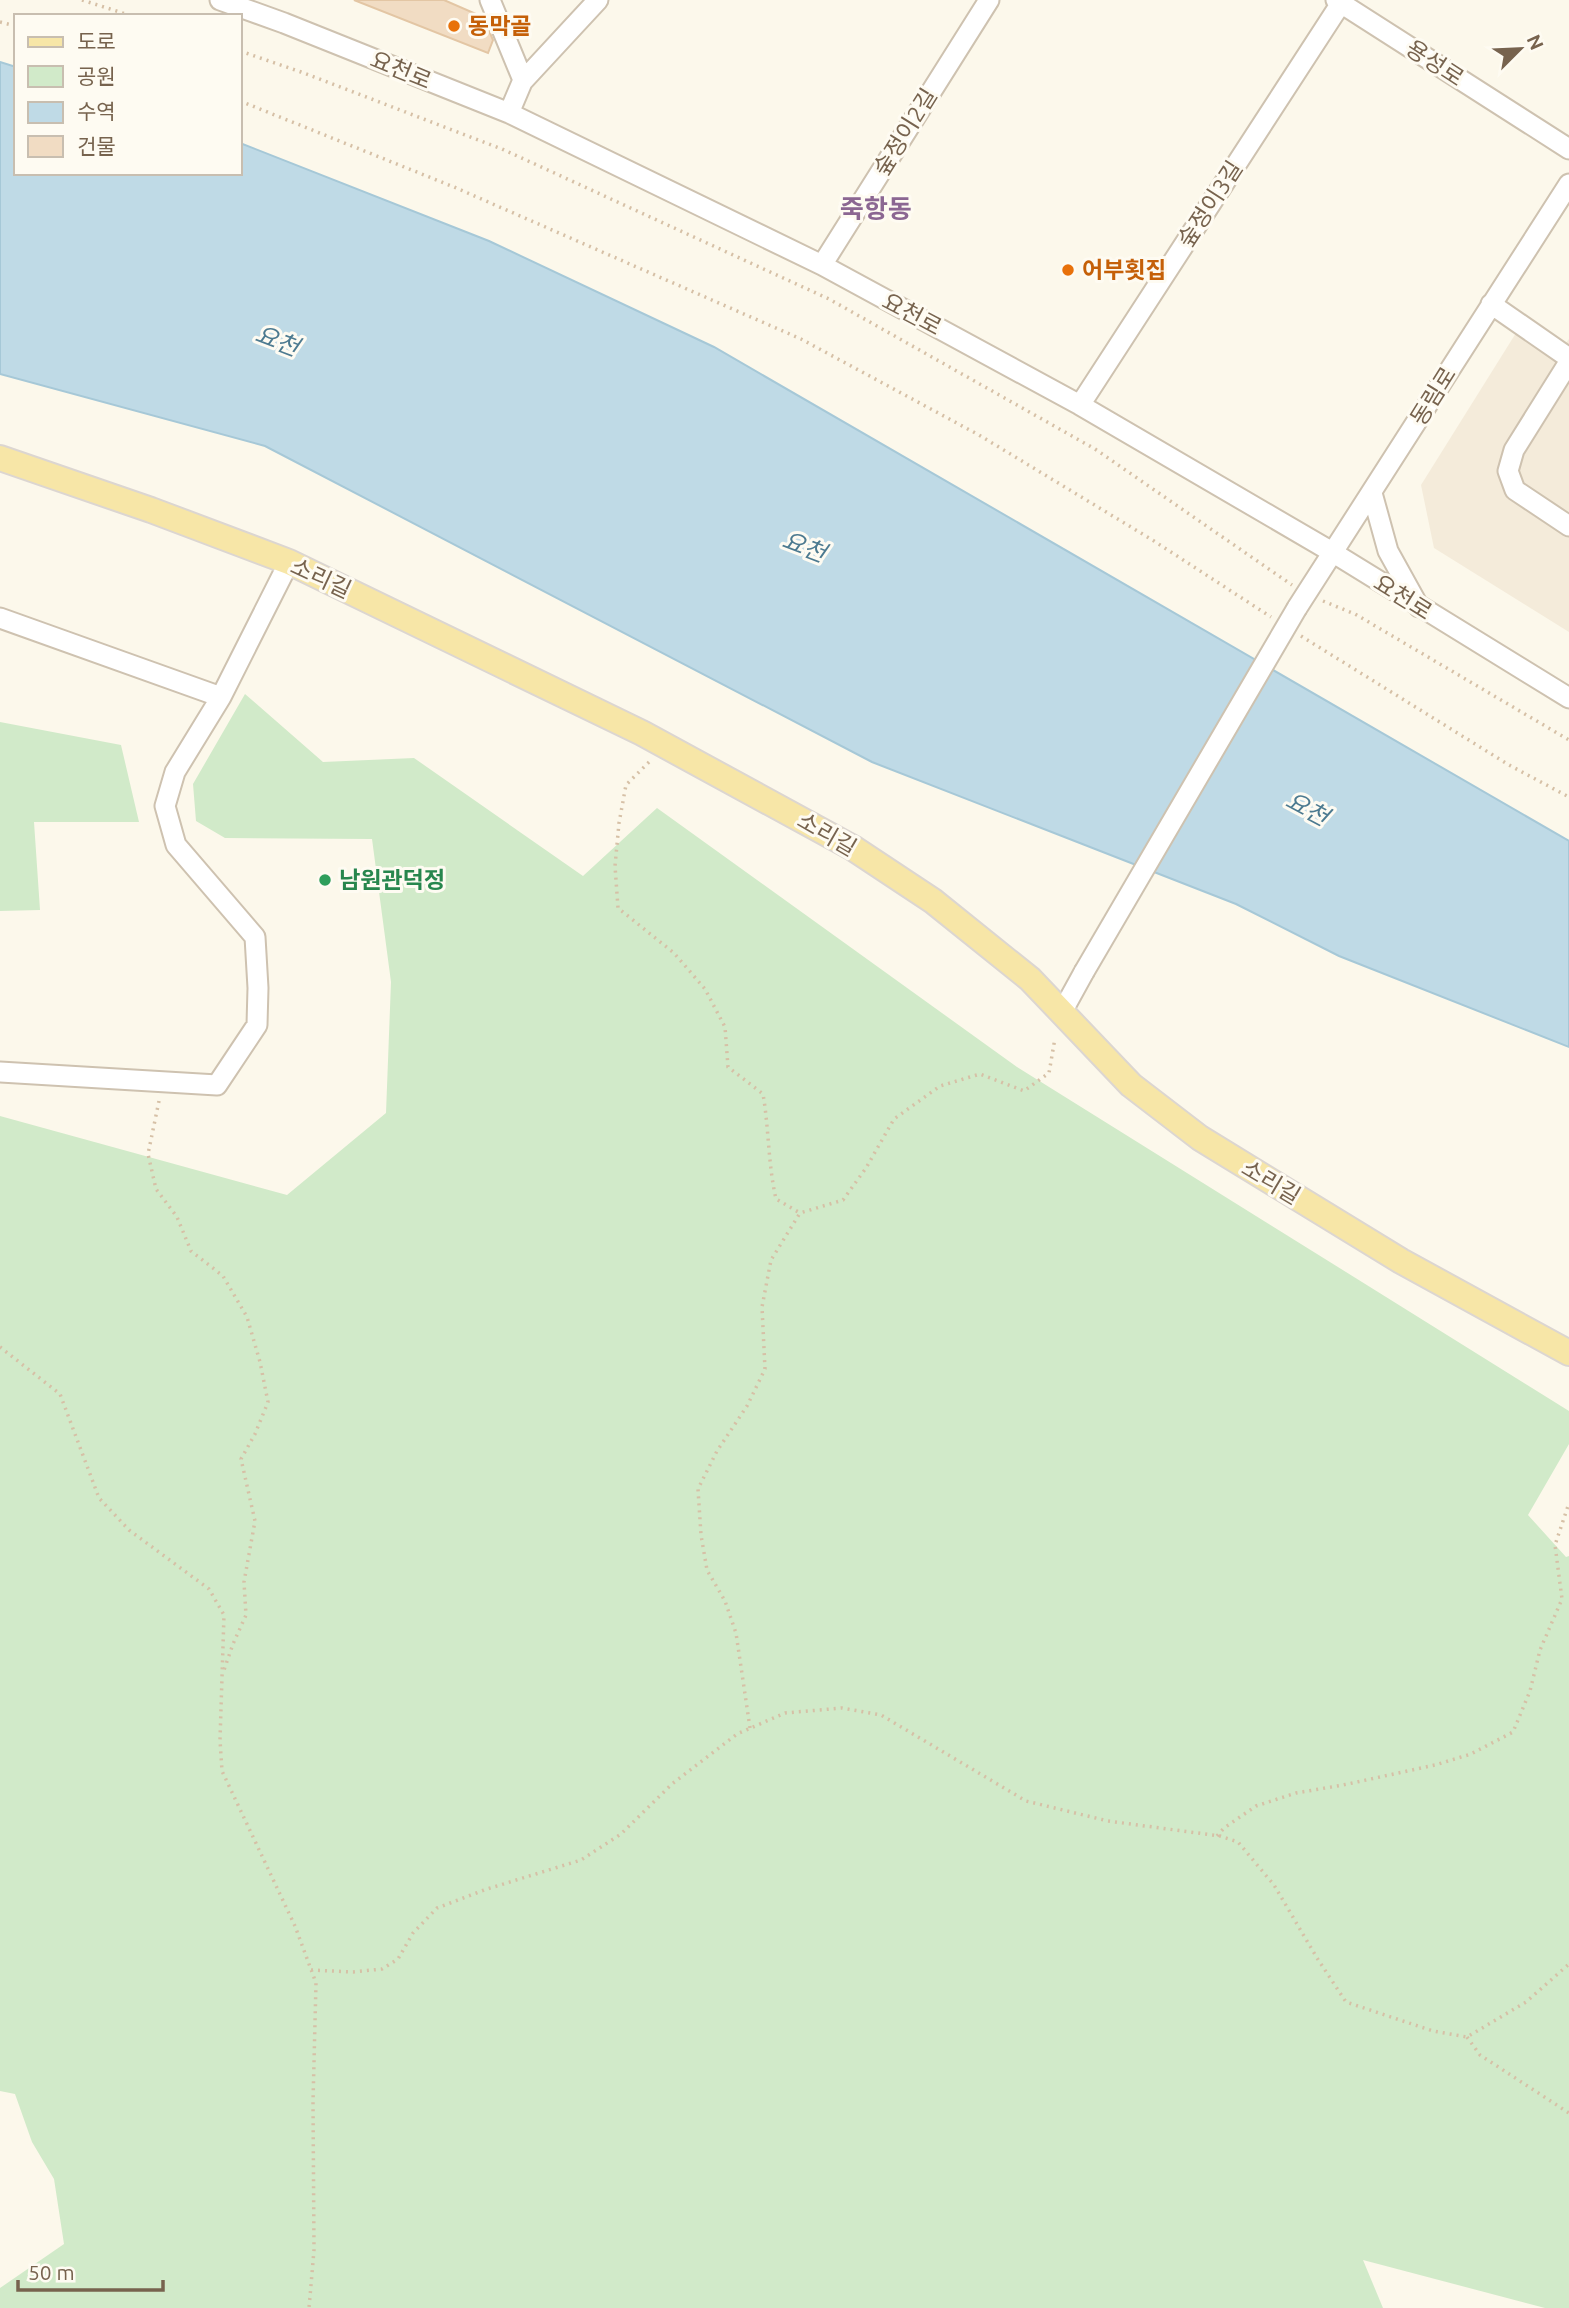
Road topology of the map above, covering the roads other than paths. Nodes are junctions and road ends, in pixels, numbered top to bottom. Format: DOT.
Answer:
graph roads {
  1 [pos="220,0"];
  2 [pos="490,0"];
  3 [pos="598,0"];
  4 [pos="989,0"];
  5 [pos="1340,1"];
  6 [pos="522,82"];
  7 [pos="509,113"];
  8 [pos="1569,149"];
  9 [pos="1569,184"];
  10 [pos="822,265"];
  11 [pos="1491,304"];
  12 [pos="1569,360"];
  13 [pos="1080,405"];
  14 [pos="0,458"];
  15 [pos="1371,493"];
  16 [pos="1569,526"];
  17 [pos="1332,552"];
  18 [pos="289,562"];
  19 [pos="1420,608"];
  20 [pos="0,618"];
  21 [pos="221,697"];
  22 [pos="1569,698"];
  23 [pos="1062,1012"];
  24 [pos="0,1072"];
  25 [pos="1569,1353"];
  1 -- 7 [label="street, 요천로"];
  2 -- 6 [label="street"];
  3 -- 6 [label="street"];
  4 -- 10 [label="street, 숲정이2길"];
  5 -- 8 [label="street, 용성로"];
  5 -- 13 [label="street, 숲정이3길"];
  6 -- 7 [label="street"];
  7 -- 10 [label="street, 요천로"];
  9 -- 11 [label="street, 동림로"];
  10 -- 13 [label="street, 요천로"];
  11 -- 12 [label="street"];
  11 -- 15 [label="street, 동림로"];
  12 -- 16 [label="street"];
  13 -- 17 [label="street, 요천로"];
  14 -- 18 [label="main road, 소리길"];
  15 -- 17 [label="street, 동림로"];
  15 -- 19 [label="street"];
  17 -- 19 [label="street, 요천로"];
  17 -- 23 [label="street, 동림로, bridge"];
  18 -- 21 [label="street"];
  18 -- 23 [label="main road, 소리길"];
  19 -- 22 [label="street, 요천로"];
  20 -- 21 [label="street"];
  21 -- 24 [label="street"];
  23 -- 25 [label="main road, 소리길"];
}
